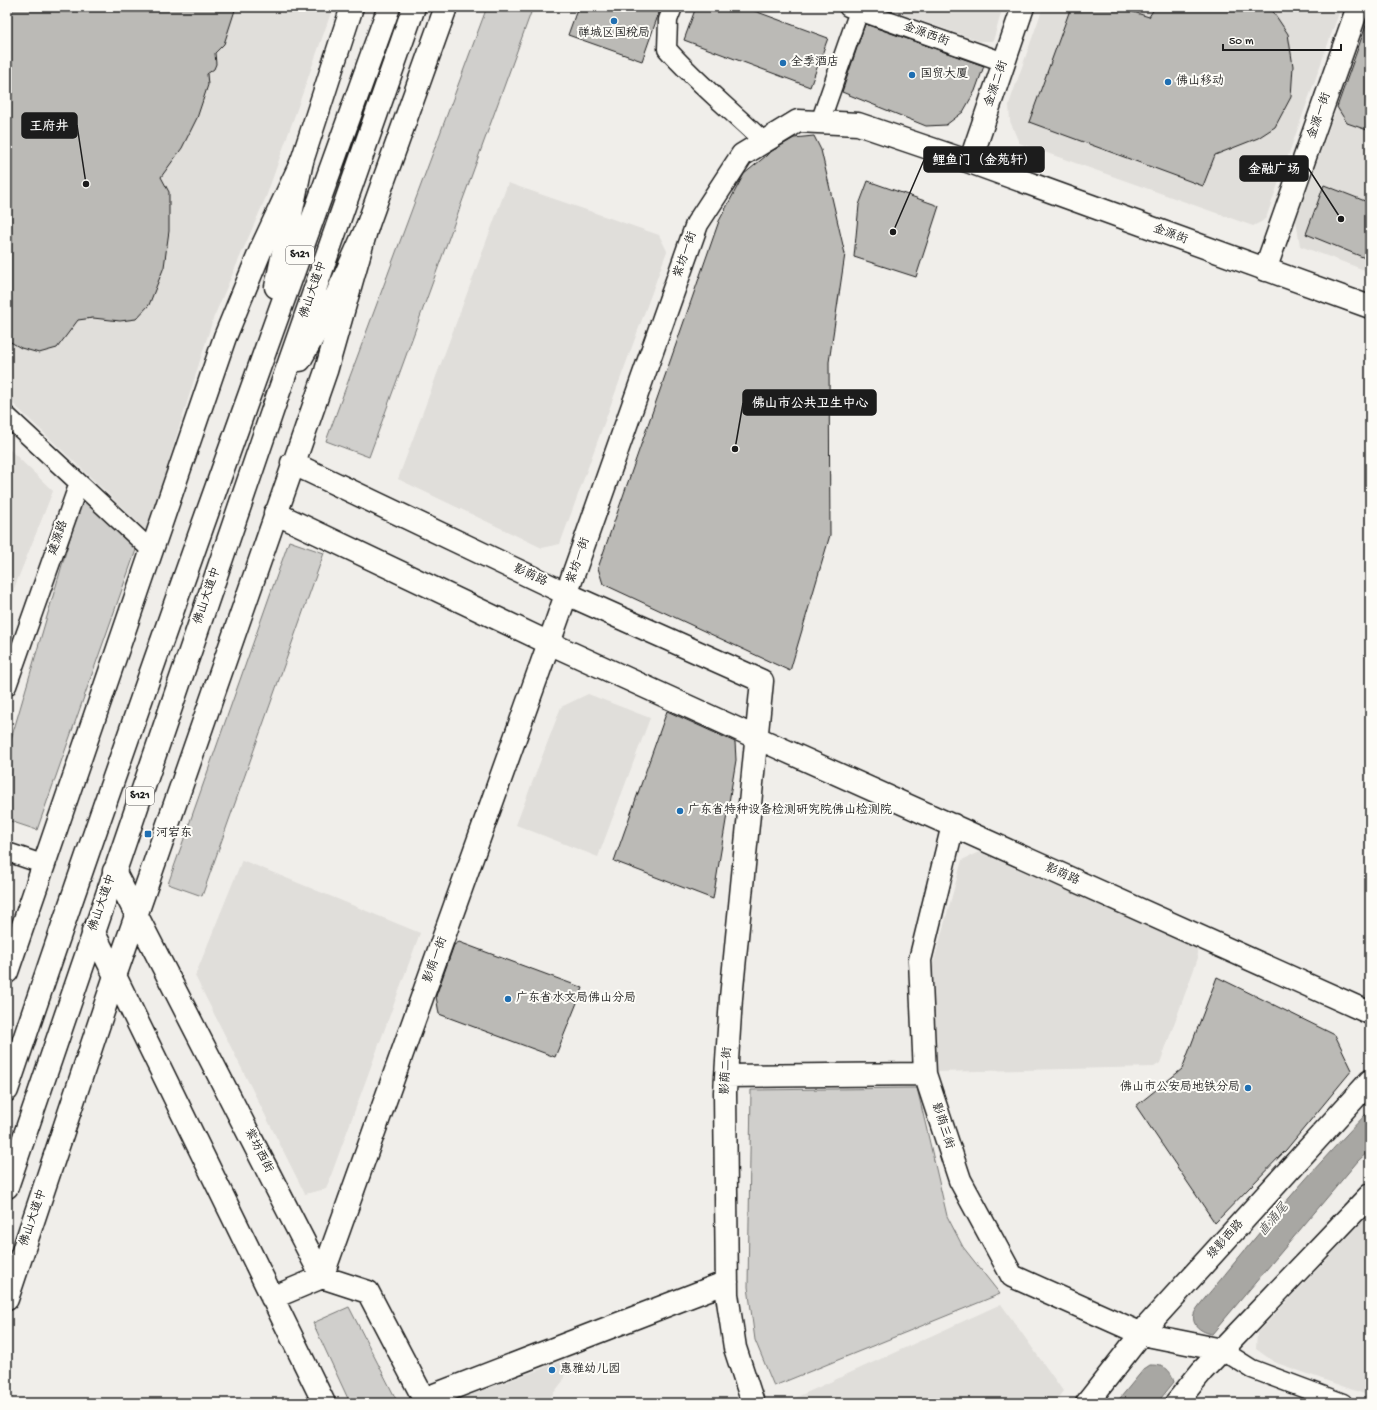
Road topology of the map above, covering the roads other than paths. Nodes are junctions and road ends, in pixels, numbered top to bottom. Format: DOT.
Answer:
graph roads {
  1 [pos="352,7"];
  2 [pos="389,7"];
  3 [pos="414,7"];
  4 [pos="446,7"];
  5 [pos="673,7"];
  6 [pos="1023,7"];
  7 [pos="1358,7"];
  8 [pos="854,9"];
  9 [pos="1004,62"];
  10 [pos="820,122"];
  11 [pos="764,142"];
  12 [pos="302,162"];
  13 [pos="970,162"];
  14 [pos="367,227"];
  15 [pos="1265,270"];
  16 [pos="1370,307"];
  17 [pos="250,394"];
  18 [pos="274,406"];
  19 [pos="7,416"];
  20 [pos="292,463"];
  21 [pos="79,483"];
  22 [pos="275,513"];
  23 [pos="152,551"];
  24 [pos="567,594"];
  25 [pos="550,643"];
  26 [pos="7,686"];
  27 [pos="755,737"];
  28 [pos="952,826"];
  29 [pos="7,852"];
  30 [pos="45,865"];
  31 [pos="114,871"];
  32 [pos="137,914"];
  33 [pos="93,931"];
  34 [pos="7,972"];
  35 [pos="115,976"];
  36 [pos="1370,1013"];
  37 [pos="925,1074"];
  38 [pos="726,1076"];
  39 [pos="1370,1081"];
  40 [pos="7,1090"];
  41 [pos="7,1187"];
  42 [pos="1370,1195"];
  43 [pos="322,1277"];
  44 [pos="727,1282"];
  45 [pos="272,1298"];
  46 [pos="7,1299"];
  47 [pos="1142,1334"];
  48 [pos="1222,1350"];
  49 [pos="425,1401"];
  50 [pos="324,1403"];
  51 [pos="753,1403"];
  52 [pos="1087,1403"];
  53 [pos="1176,1403"];
  54 [pos="1343,1403"];
  1 -- 12 [label="main road"];
  2 -- 17 [label="main road, 佛山大道中 / S121"];
  3 -- 18 [label="main road, 佛山大道中 / S121"];
  4 -- 14 [label="main road"];
  5 -- 11 [label="street"];
  6 -- 9 [label="main road, 金源二街"];
  7 -- 15 [label="main road, 金源一街"];
  8 -- 9 [label="street, 金源西街"];
  8 -- 10 [label="street"];
  9 -- 13 [label="main road, 金源二街"];
  10 -- 11 [label="main road, 紫坊一街"];
  10 -- 13 [label="main road, 紫坊一街"];
  11 -- 24 [label="main road, 紫坊一街"];
  12 -- 17 [label="main road"];
  12 -- 23 [label="main road"];
  13 -- 15 [label="main road, 金源街"];
  14 -- 18 [label="main road"];
  14 -- 20 [label="main road, 佛山大道中"];
  15 -- 16 [label="main road, 金源街"];
  17 -- 40 [label="main road, 佛山大道中 / S121"];
  18 -- 31 [label="main road, 佛山大道中 / S121"];
  19 -- 21 [label="street"];
  20 -- 22 [label="main road, 佛山大道中"];
  20 -- 24 [label="main road, 影荫路"];
  21 -- 23 [label="street"];
  21 -- 26 [label="street, 建源路"];
  22 -- 25 [label="main road, 影荫路"];
  22 -- 32 [label="main road, 佛山大道中"];
  23 -- 30 [label="main road"];
  24 -- 25 [label="main road, 紫坊一街"];
  24 -- 27 [label="main road, 影荫路"];
  25 -- 27 [label="main road, 影荫路"];
  25 -- 43 [label="main road, 影荫一街"];
  27 -- 28 [label="main road, 影荫路"];
  27 -- 38 [label="main road, 影荫二街"];
  28 -- 36 [label="main road, 影荫路"];
  28 -- 37 [label="main road, 影荫三街"];
  29 -- 30 [label="street"];
  30 -- 34 [label="main road"];
  31 -- 32 [label="main road, 紫坊西街"];
  31 -- 33 [label="main road, 佛山大道中 / S121"];
  32 -- 35 [label="main road, 佛山大道中"];
  32 -- 43 [label="main road, 紫坊西街"];
  33 -- 35 [label="main road"];
  33 -- 41 [label="main road, 佛山大道中 / S121"];
  35 -- 45 [label="main road"];
  35 -- 46 [label="main road, 佛山大道中"];
  37 -- 38 [label="main road"];
  37 -- 47 [label="main road, 影荫三街"];
  38 -- 44 [label="main road, 影荫二街"];
  39 -- 47 [label="main road, 绿影西路"];
  42 -- 48 [label="main road"];
  43 -- 45 [label="main road"];
  43 -- 49 [label="main road"];
  44 -- 49 [label="main road"];
  44 -- 51 [label="main road, 影荫二街"];
  45 -- 50 [label="main road"];
  47 -- 48 [label="main road, 影荫三街"];
  47 -- 52 [label="main road, 绿影西路"];
  48 -- 53 [label="main road"];
  48 -- 54 [label="street"];
}
